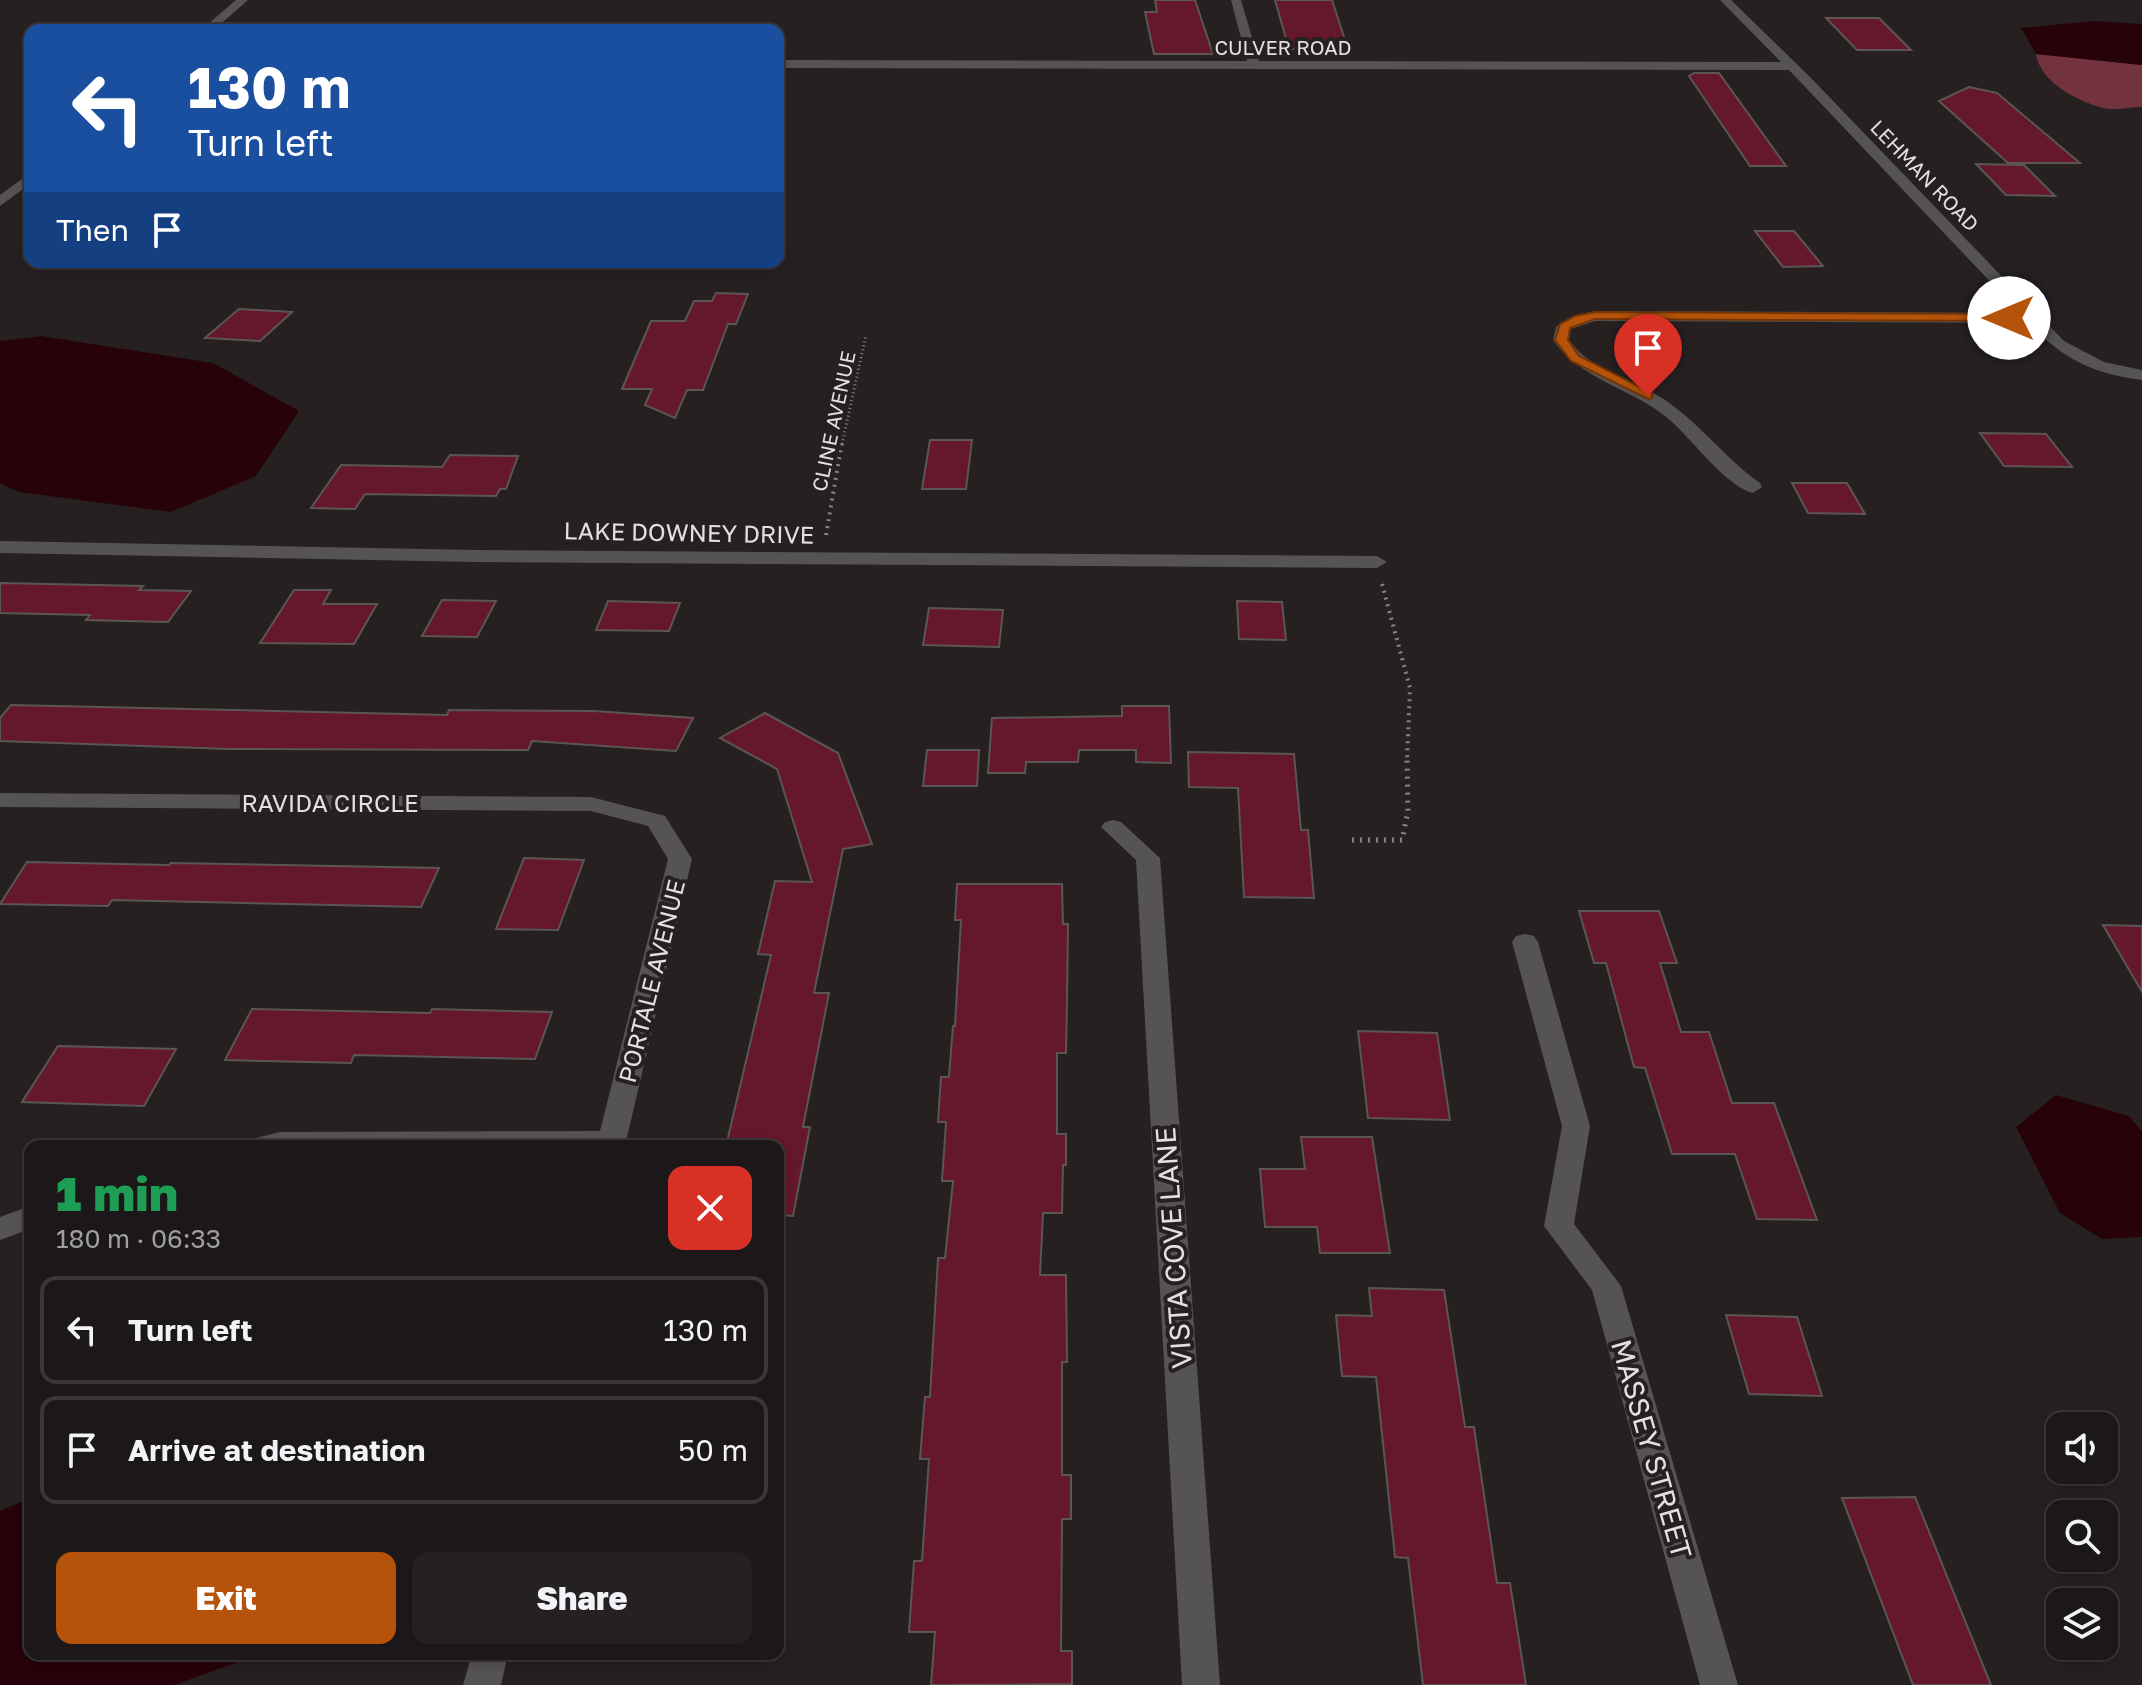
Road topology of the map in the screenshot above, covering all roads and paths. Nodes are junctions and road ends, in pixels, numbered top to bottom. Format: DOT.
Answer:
graph roads {
  1 [pos="243,0"];
  2 [pos="1236,0"];
  3 [pos="1725,0"];
  4 [pos="214,24"];
  5 [pos="784,64"];
  6 [pos="1254,65"];
  7 [pos="1789,66"];
  8 [pos="24,182"];
  9 [pos="0,202"];
  10 [pos="2033,318"];
  11 [pos="866,335"];
  12 [pos="2142,375"];
  13 [pos="1753,487"];
  14 [pos="0,547"];
  15 [pos="822,560"];
  16 [pos="1377,562"];
  17 [pos="0,800"];
  18 [pos="657,821"];
  19 [pos="1113,827"];
  20 [pos="1352,840"];
  21 [pos="1525,942"];
  22 [pos="612,1140"];
  23 [pos="24,1219"];
  24 [pos="0,1229"];
  25 [pos="488,1660"];
  26 [pos="482,1685"];
  27 [pos="1201,1685"];
  28 [pos="1719,1685"];
  1 -- 4 [label="street"];
  2 -- 6 [label="street"];
  3 -- 7 [label="street, LEHMAN ROAD"];
  5 -- 6 [label="street, CULVER ROAD"];
  6 -- 7 [label="street, CULVER ROAD"];
  7 -- 10 [label="street, LEHMAN ROAD"];
  8 -- 9 [label="street"];
  10 -- 12 [label="street, LEHMAN ROAD"];
  10 -- 13 [label="street"];
  11 -- 15 [label="path, CLINE AVENUE"];
  14 -- 15 [label="street, LAKE DOWNEY DRIVE"];
  15 -- 16 [label="street, LAKE DOWNEY DRIVE"];
  16 -- 20 [label="path"];
  17 -- 18 [label="street, RAVIDA CIRCLE"];
  18 -- 22 [label="street, PORTALE AVENUE"];
  19 -- 27 [label="street, VISTA COVE LANE"];
  21 -- 28 [label="street, MASSEY STREET"];
  23 -- 24 [label="street"];
  25 -- 26 [label="street"];
}
